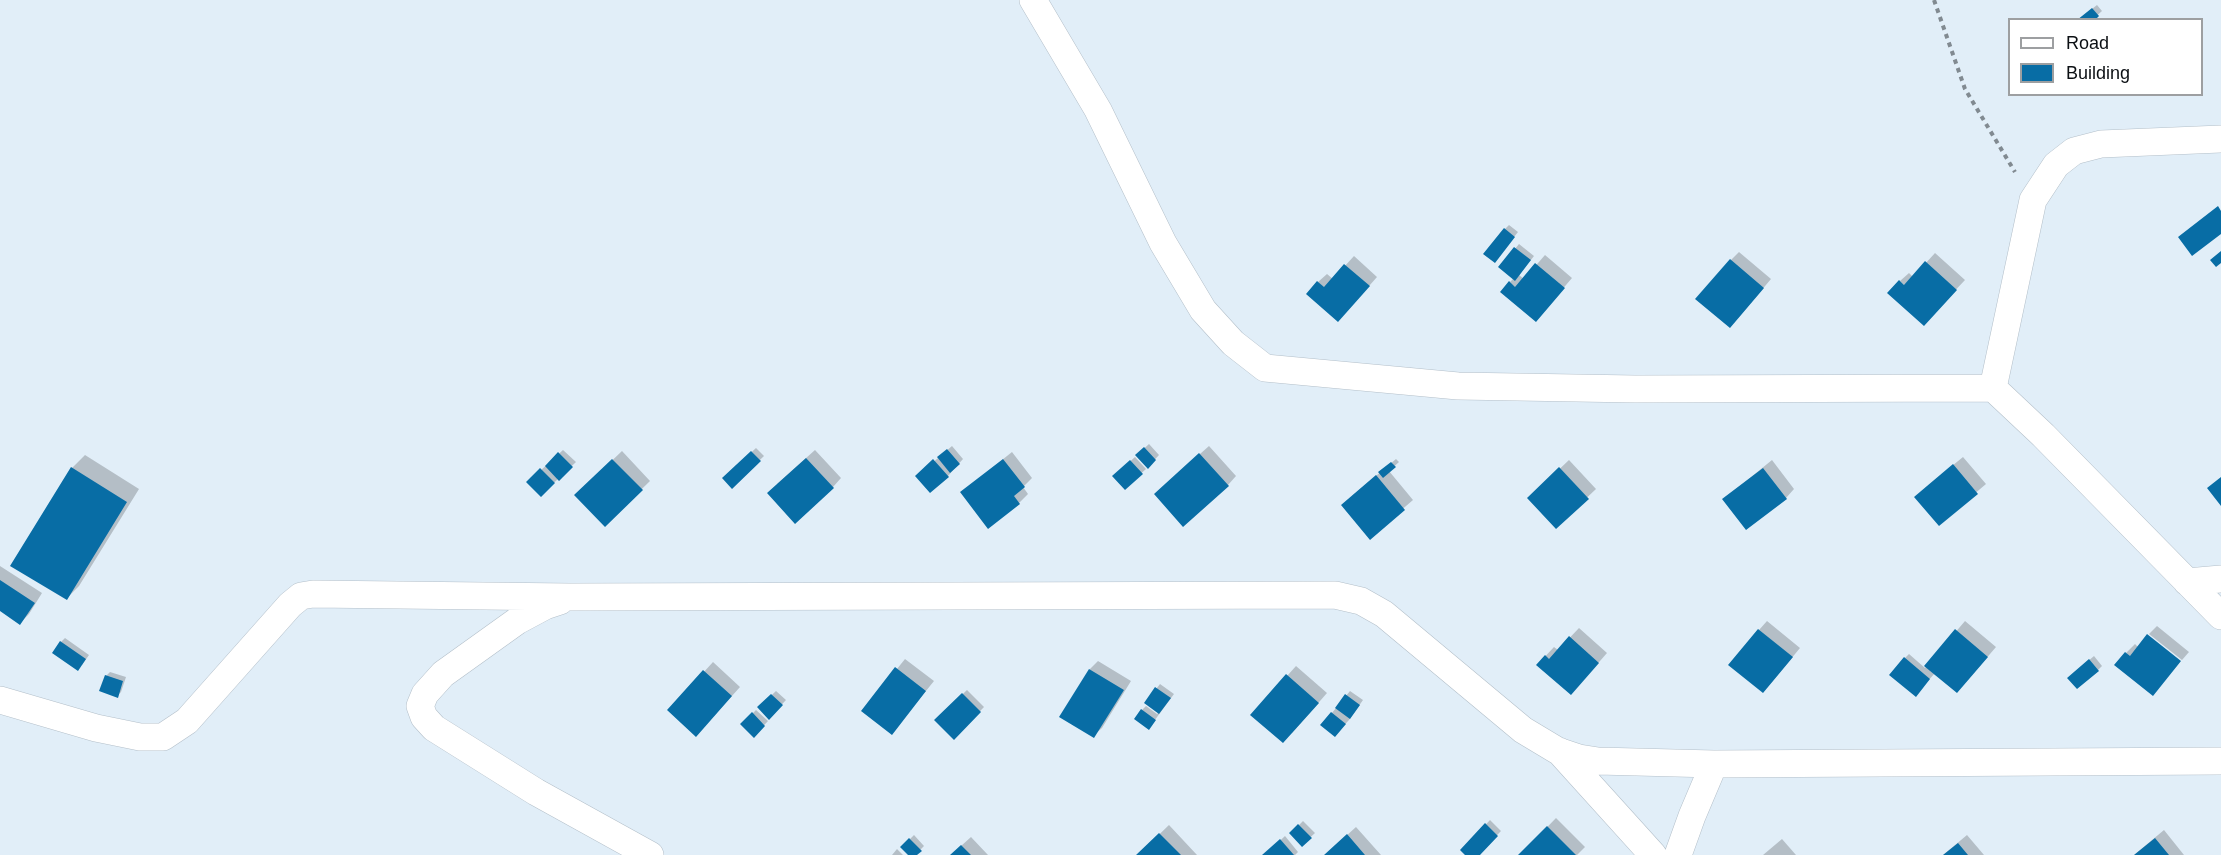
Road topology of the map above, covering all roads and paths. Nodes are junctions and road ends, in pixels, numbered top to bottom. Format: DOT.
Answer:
graph roads {
  1 [pos="1033,0"];
  2 [pos="1934,0"];
  3 [pos="2221,139"];
  4 [pos="2033,200"];
  5 [pos="1993,388"];
  6 [pos="2221,579"];
  7 [pos="2187,582"];
  8 [pos="570,597"];
  9 [pos="2221,616"];
  10 [pos="0,700"];
  11 [pos="1558,751"];
  12 [pos="2221,761"];
  13 [pos="1714,764"];
  14 [pos="650,855"];
  15 [pos="1653,855"];
  16 [pos="1678,855"];
  1 -- 5 [label="street"];
  2 -- 4 [label="path"];
  3 -- 4 [label="street"];
  4 -- 5 [label="street"];
  5 -- 7 [label="street"];
  6 -- 7 [label="street"];
  7 -- 9 [label="street"];
  8 -- 10 [label="street"];
  8 -- 11 [label="street"];
  8 -- 14 [label="street"];
  11 -- 13 [label="street"];
  11 -- 15 [label="street"];
  12 -- 13 [label="street"];
  13 -- 16 [label="street"];
}
